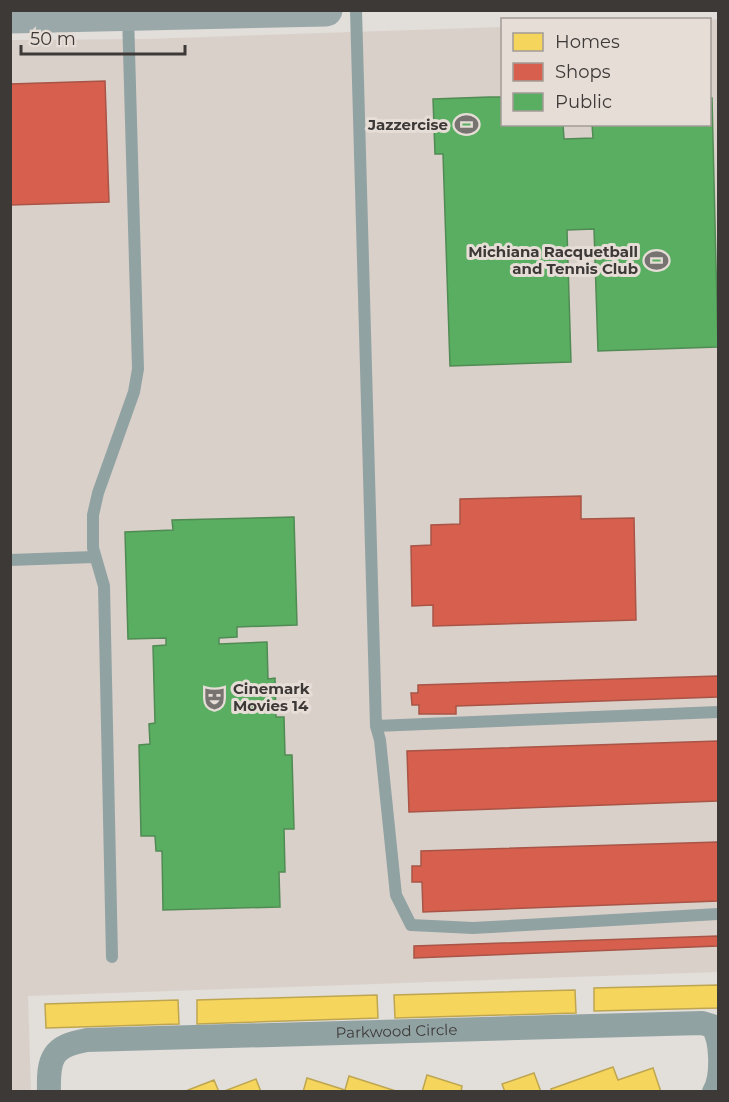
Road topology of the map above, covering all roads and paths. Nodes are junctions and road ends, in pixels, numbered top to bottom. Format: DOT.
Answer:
graph roads {
  1 [pos="326,10"];
  2 [pos="356,10"];
  3 [pos="107,13"];
  4 [pos="10,17"];
  5 [pos="94,557"];
  6 [pos="10,560"];
  7 [pos="718,712"];
  8 [pos="376,726"];
  9 [pos="718,914"];
  10 [pos="112,957"];
  11 [pos="49,1092"];
  12 [pos="714,1092"];
  1 -- 3 [label="street"];
  2 -- 8 [label="lane"];
  3 -- 4 [label="street"];
  3 -- 5 [label="lane"];
  5 -- 6 [label="lane"];
  5 -- 10 [label="lane"];
  7 -- 8 [label="lane"];
  8 -- 9 [label="lane"];
  11 -- 12 [label="street, Parkwood Circle"];
}
